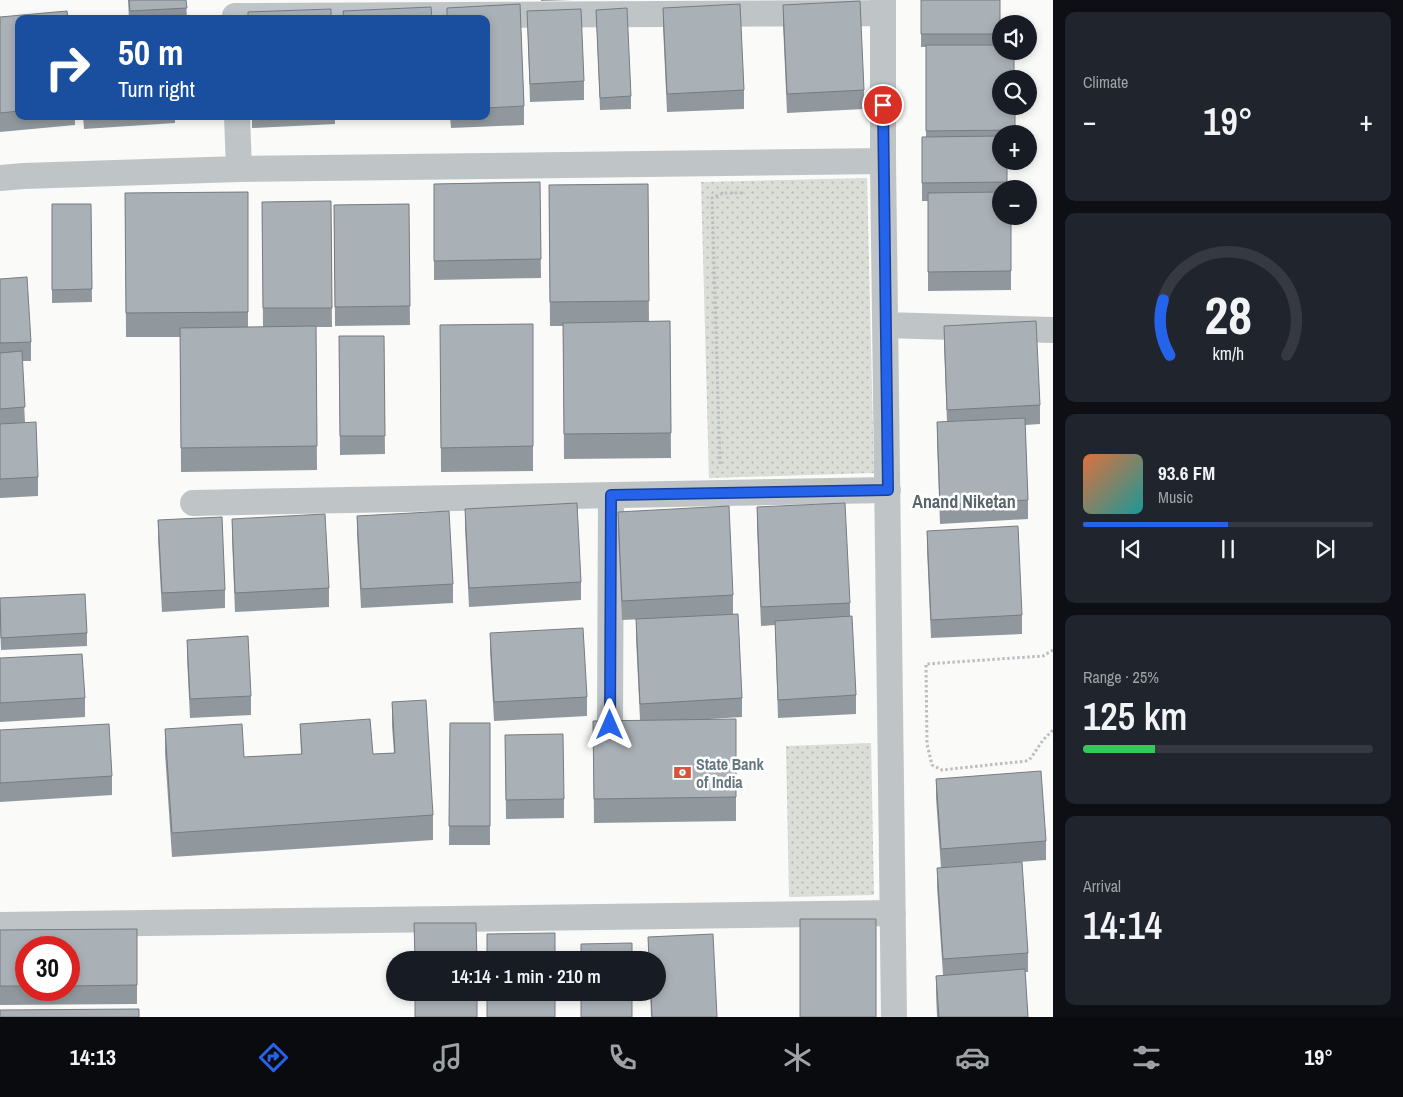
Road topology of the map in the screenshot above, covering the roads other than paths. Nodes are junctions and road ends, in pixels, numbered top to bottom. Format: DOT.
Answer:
graph roads {
  1 [pos="883,6"];
  2 [pos="235,11"];
  3 [pos="238,120"];
  4 [pos="883,161"];
  5 [pos="239,168"];
  6 [pos="0,178"];
  7 [pos="885,325"];
  8 [pos="1053,330"];
  9 [pos="888,490"];
  10 [pos="611,495"];
  11 [pos="193,504"];
  12 [pos="610,725"];
  13 [pos="893,913"];
  14 [pos="0,925"];
  15 [pos="894,1017"];
  1 -- 2 [label="street"];
  1 -- 4 [label="street"];
  3 -- 5 [label="street"];
  4 -- 5 [label="street"];
  4 -- 7 [label="street"];
  5 -- 6 [label="street"];
  7 -- 8 [label="street"];
  7 -- 9 [label="street"];
  9 -- 10 [label="street"];
  9 -- 13 [label="street"];
  10 -- 11 [label="street"];
  10 -- 12 [label="street"];
  13 -- 14 [label="street"];
  13 -- 15 [label="street"];
}
